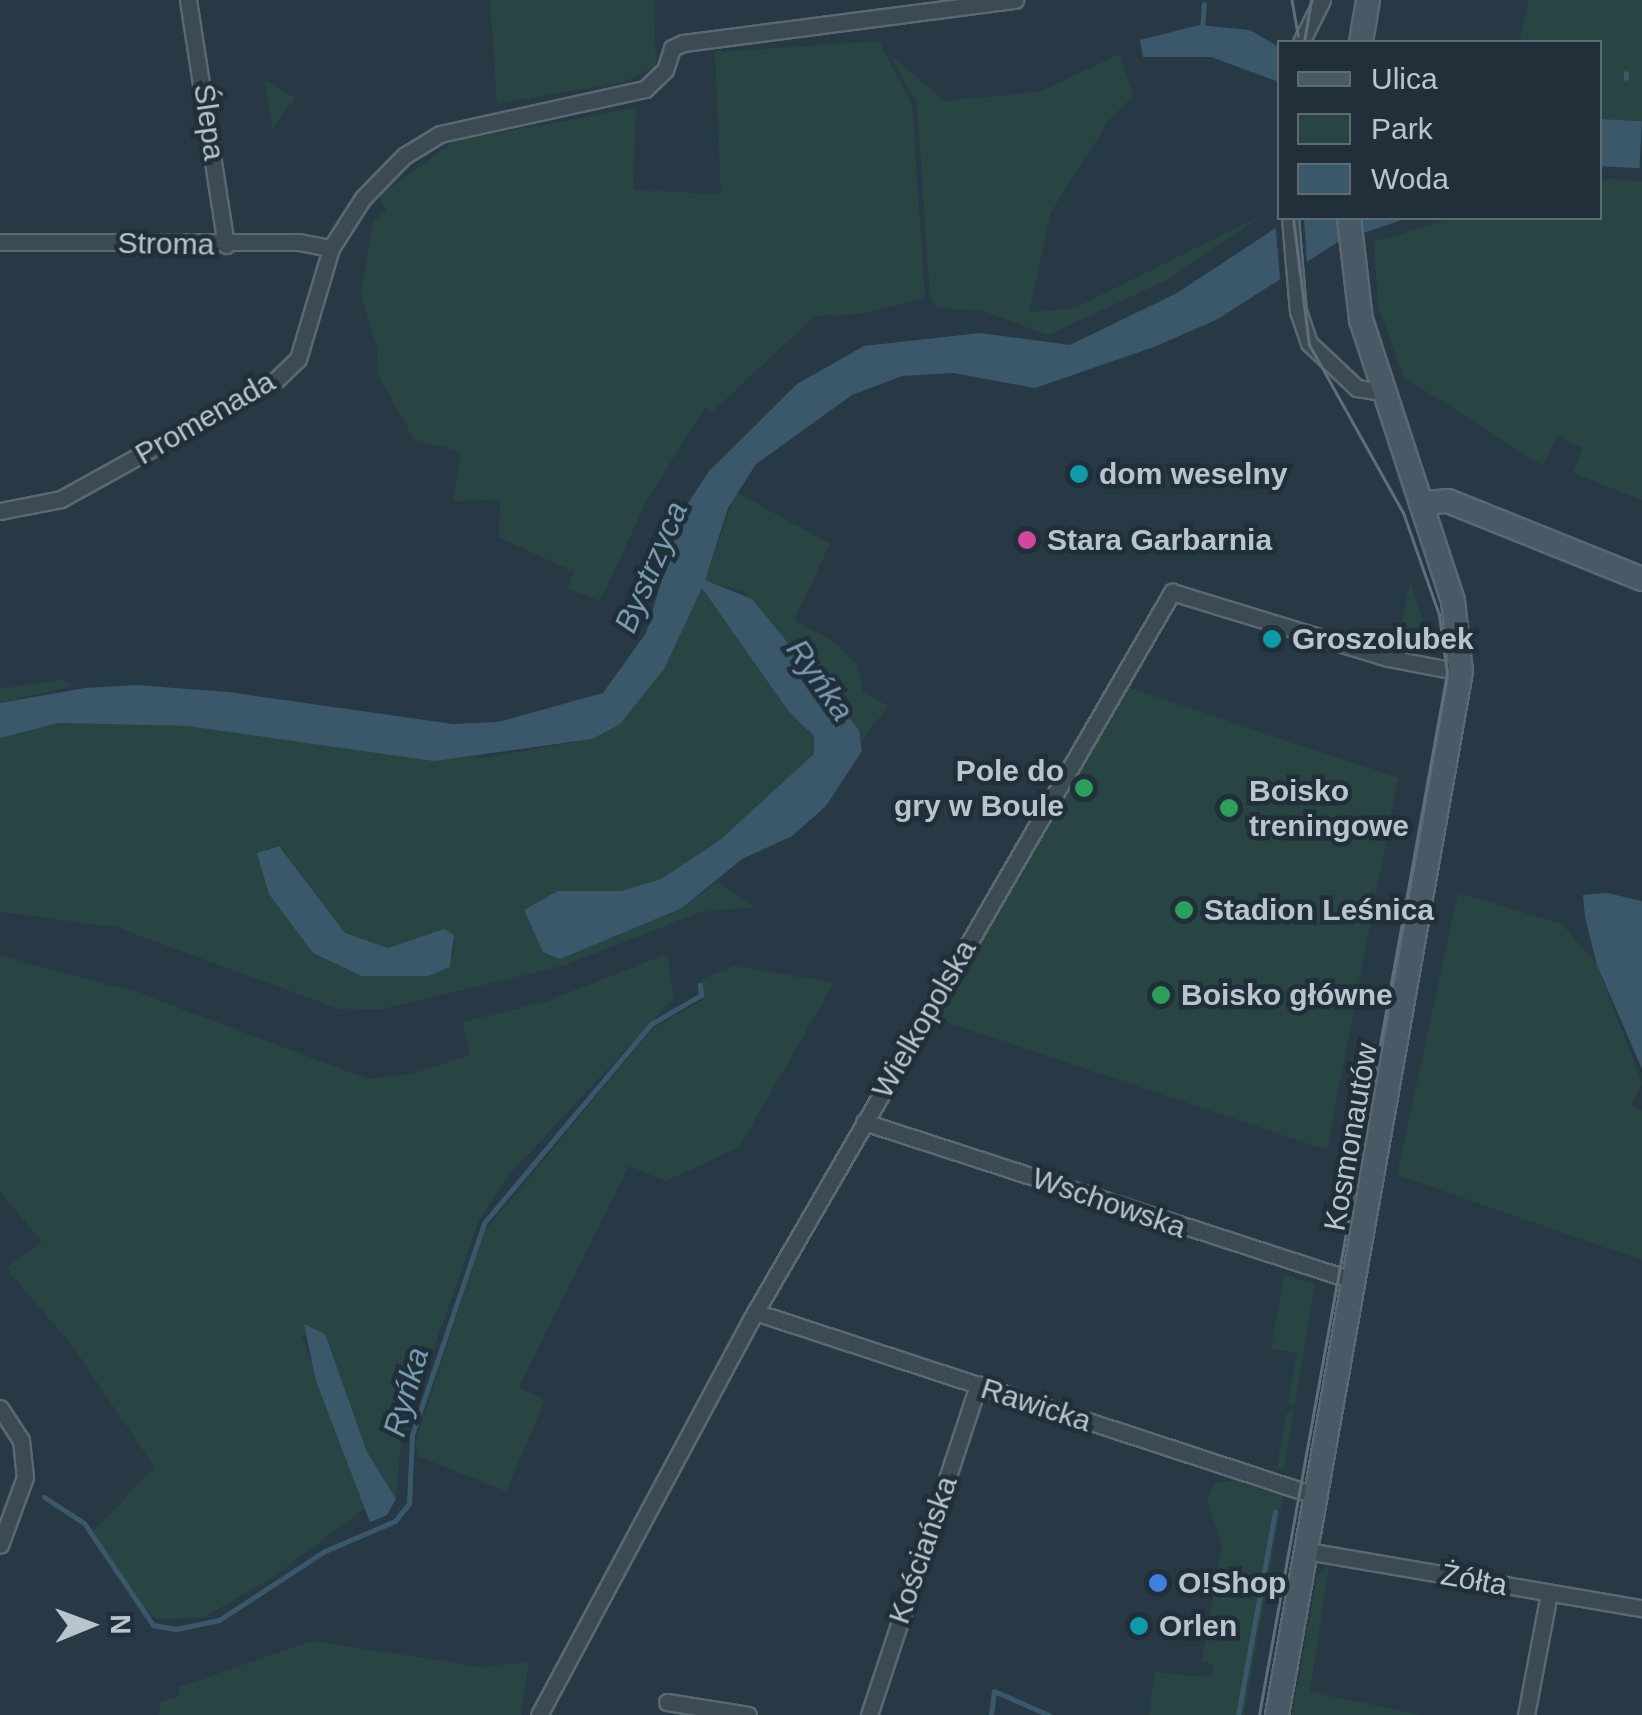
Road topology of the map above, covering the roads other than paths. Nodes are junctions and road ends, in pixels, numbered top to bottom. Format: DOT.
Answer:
graph roads {
  1 [pos="188,0"];
  2 [pos="1015,0"];
  3 [pos="1322,0"];
  4 [pos="1368,0"];
  5 [pos="1302,40"];
  6 [pos="1360,40"];
  7 [pos="1290,220"];
  8 [pos="1349,220"];
  9 [pos="0,242"];
  10 [pos="226,245"];
  11 [pos="331,248"];
  12 [pos="1383,392"];
  13 [pos="1421,503"];
  14 [pos="0,511"];
  15 [pos="1642,579"];
  16 [pos="1462,672"];
  17 [pos="864,1122"];
  18 [pos="1355,1281"];
  19 [pos="755,1312"];
  20 [pos="978,1385"];
  21 [pos="0,1408"];
  22 [pos="1317,1496"];
  23 [pos="0,1545"];
  24 [pos="1306,1551"];
  25 [pos="1549,1593"];
  26 [pos="1642,1608"];
  27 [pos="668,1702"];
  28 [pos="539,1715"];
  29 [pos="748,1715"];
  30 [pos="869,1715"];
  31 [pos="1278,1715"];
  32 [pos="1526,1715"];
  1 -- 10 [label="street, Ślepa"];
  2 -- 11 [label="street, Promenada"];
  3 -- 5 [label="street"];
  4 -- 6 [label="main road"];
  7 -- 12 [label="street"];
  8 -- 12 [label="main road, Kosmonautów"];
  9 -- 10 [label="street, Stroma"];
  10 -- 11 [label="street, Stroma"];
  11 -- 14 [label="street, Promenada"];
  12 -- 13 [label="main road, Kosmonautów"];
  13 -- 15 [label="main road"];
  13 -- 16 [label="main road, Kosmonautów"];
  16 -- 17 [label="street, Wielkopolska"];
  16 -- 18 [label="main road, Kosmonautów"];
  17 -- 18 [label="street, Wschowska"];
  17 -- 19 [label="street, Wielkopolska"];
  18 -- 22 [label="main road, Kosmonautów"];
  19 -- 20 [label="street, Rawicka"];
  19 -- 28 [label="street, Wielkopolska"];
  20 -- 22 [label="street, Rawicka"];
  20 -- 30 [label="street, Kościańska"];
  21 -- 23 [label="street"];
  22 -- 24 [label="main road, Kosmonautów"];
  24 -- 25 [label="street, Żółta"];
  24 -- 31 [label="main road, Kosmonautów"];
  25 -- 26 [label="street, Żółta"];
  25 -- 32 [label="street"];
  27 -- 29 [label="street"];
}
